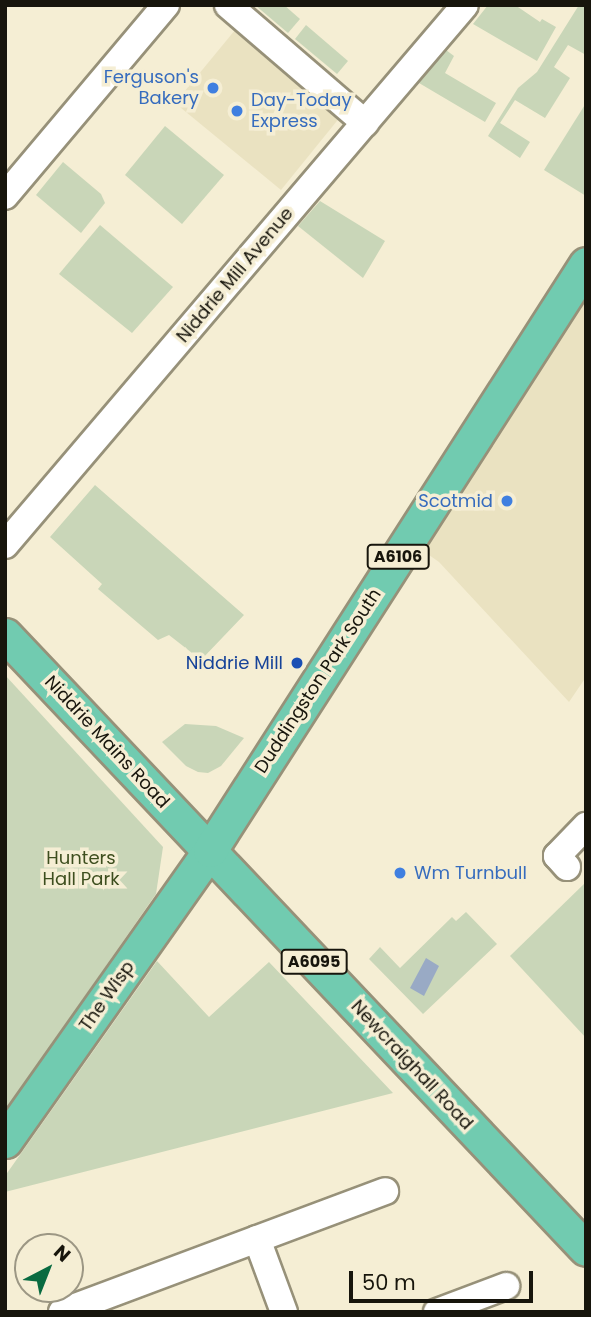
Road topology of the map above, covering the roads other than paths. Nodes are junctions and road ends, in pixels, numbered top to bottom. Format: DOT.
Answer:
graph roads {
  1 [pos="166,5"];
  2 [pos="228,5"];
  3 [pos="465,5"];
  4 [pos="365,123"];
  5 [pos="5,196"];
  6 [pos="584,272"];
  7 [pos="5,545"];
  8 [pos="5,635"];
  9 [pos="586,826"];
  10 [pos="210,850"];
  11 [pos="567,867"];
  12 [pos="5,1141"];
  13 [pos="385,1191"];
  14 [pos="257,1239"];
  15 [pos="586,1249"];
  16 [pos="506,1286"];
  17 [pos="84,1298"];
  18 [pos="466,1307"];
  19 [pos="284,1312"];
  20 [pos="437,1312"];
  1 -- 5 [label="street"];
  2 -- 4 [label="street"];
  3 -- 4 [label="street, Niddrie Mill Avenue"];
  4 -- 7 [label="street, Niddrie Mill Avenue"];
  6 -- 10 [label="main road, Duddingston Park South / A6106"];
  8 -- 10 [label="main road, Niddrie Mains Road / A6095"];
  9 -- 11 [label="street"];
  10 -- 12 [label="main road, The Wisp / A6106"];
  10 -- 15 [label="main road, Newcraighall Road / A6095"];
  13 -- 14 [label="street"];
  14 -- 17 [label="street"];
  14 -- 19 [label="street"];
  16 -- 18 [label="street"];
  18 -- 20 [label="street"];
}
